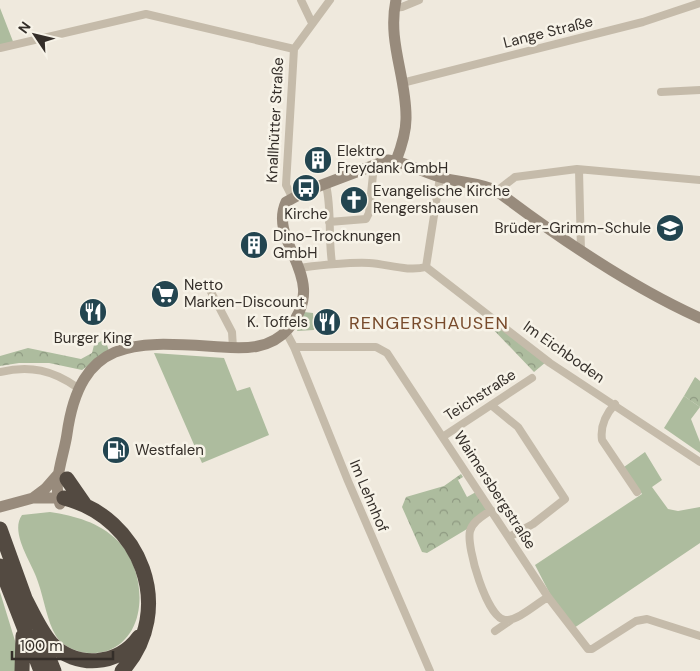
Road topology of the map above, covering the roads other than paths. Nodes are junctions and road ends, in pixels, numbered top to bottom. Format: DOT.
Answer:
graph roads {
  1 [pos="302,0"];
  2 [pos="330,0"];
  3 [pos="419,0"];
  4 [pos="700,3"];
  5 [pos="395,4"];
  6 [pos="312,23"];
  7 [pos="0,48"];
  8 [pos="294,49"];
  9 [pos="402,83"];
  10 [pos="700,90"];
  11 [pos="661,92"];
  12 [pos="396,161"];
  13 [pos="374,165"];
  14 [pos="579,170"];
  15 [pos="440,177"];
  16 [pos="700,180"];
  17 [pos="326,184"];
  18 [pos="496,191"];
  19 [pos="292,198"];
  20 [pos="329,222"];
  21 [pos="582,251"];
  22 [pos="332,263"];
  23 [pos="299,268"];
  24 [pos="426,268"];
  25 [pos="210,290"];
  26 [pos="700,318"];
  27 [pos="286,332"];
  28 [pos="294,347"];
  29 [pos="233,348"];
  30 [pos="0,372"];
  31 [pos="532,378"];
  32 [pos="78,388"];
  33 [pos="615,404"];
  34 [pos="491,405"];
  35 [pos="444,436"];
  36 [pos="700,462"];
  37 [pos="64,475"];
  38 [pos="637,492"];
  39 [pos="33,498"];
  40 [pos="60,500"];
  41 [pos="85,505"];
  42 [pos="0,507"];
  43 [pos="491,510"];
  44 [pos="0,514"];
  45 [pos="99,514"];
  46 [pos="0,530"];
  47 [pos="508,537"];
  48 [pos="0,566"];
  49 [pos="22,593"];
  50 [pos="548,596"];
  51 [pos="21,620"];
  52 [pos="511,620"];
  53 [pos="145,625"];
  54 [pos="495,631"];
  55 [pos="700,635"];
  56 [pos="22,671"];
  57 [pos="41,671"];
  58 [pos="54,671"];
  59 [pos="122,671"];
  60 [pos="430,671"];
  1 -- 6 [label="street"];
  2 -- 6 [label="street"];
  3 -- 5 [label="street"];
  4 -- 9 [label="street, Lange Straße"];
  5 -- 9 [label="street"];
  6 -- 8 [label="street"];
  7 -- 8 [label="street, Knallhütter Straße"];
  8 -- 19 [label="street, Knallhütter Straße"];
  9 -- 12 [label="street"];
  10 -- 11 [label="street"];
  12 -- 13 [label="street"];
  12 -- 15 [label="street"];
  13 -- 17 [label="street"];
  13 -- 20 [label="street"];
  14 -- 16 [label="street"];
  14 -- 18 [label="street"];
  14 -- 21 [label="street"];
  15 -- 18 [label="street"];
  15 -- 24 [label="street"];
  17 -- 19 [label="street"];
  17 -- 20 [label="street"];
  18 -- 21 [label="street"];
  19 -- 23 [label="street, Knallhütter Straße"];
  20 -- 22 [label="street"];
  21 -- 26 [label="street"];
  22 -- 23 [label="street"];
  22 -- 24 [label="street"];
  23 -- 27 [label="street, Knallhütter Straße"];
  24 -- 33 [label="street, Im Eichboden"];
  25 -- 29 [label="street"];
  27 -- 28 [label="street, Im Lehnhof"];
  27 -- 29 [label="street, Knallhütter Straße"];
  28 -- 35 [label="street, Waimersbergstraße"];
  28 -- 60 [label="street, Im Lehnhof"];
  29 -- 32 [label="street, Knallhütter Straße"];
  30 -- 32 [label="street"];
  31 -- 34 [label="street, Teichstraße"];
  32 -- 37 [label="street, Knallhütter Straße"];
  33 -- 36 [label="street, Im Eichboden"];
  33 -- 38 [label="street"];
  34 -- 35 [label="street, Teichstraße"];
  34 -- 47 [label="street"];
  35 -- 43 [label="street, Waimersbergstraße"];
  37 -- 39 [label="street"];
  37 -- 40 [label="street, Knallhütter Straße"];
  37 -- 41 [label="highway"];
  39 -- 40 [label="street"];
  39 -- 42 [label="street"];
  40 -- 41 [label="highway"];
  40 -- 44 [label="street"];
  40 -- 45 [label="highway"];
  41 -- 45 [label="highway"];
  43 -- 47 [label="street, Waimersbergstraße"];
  43 -- 52 [label="street"];
  45 -- 53 [label="highway"];
  46 -- 49 [label="highway"];
  47 -- 50 [label="street, Waimersbergstraße"];
  48 -- 51 [label="highway"];
  49 -- 53 [label="highway"];
  49 -- 58 [label="highway"];
  50 -- 52 [label="street"];
  50 -- 55 [label="street, Waimersbergstraße"];
  51 -- 56 [label="highway"];
  51 -- 57 [label="highway"];
  52 -- 54 [label="street"];
  53 -- 59 [label="highway"];
}
